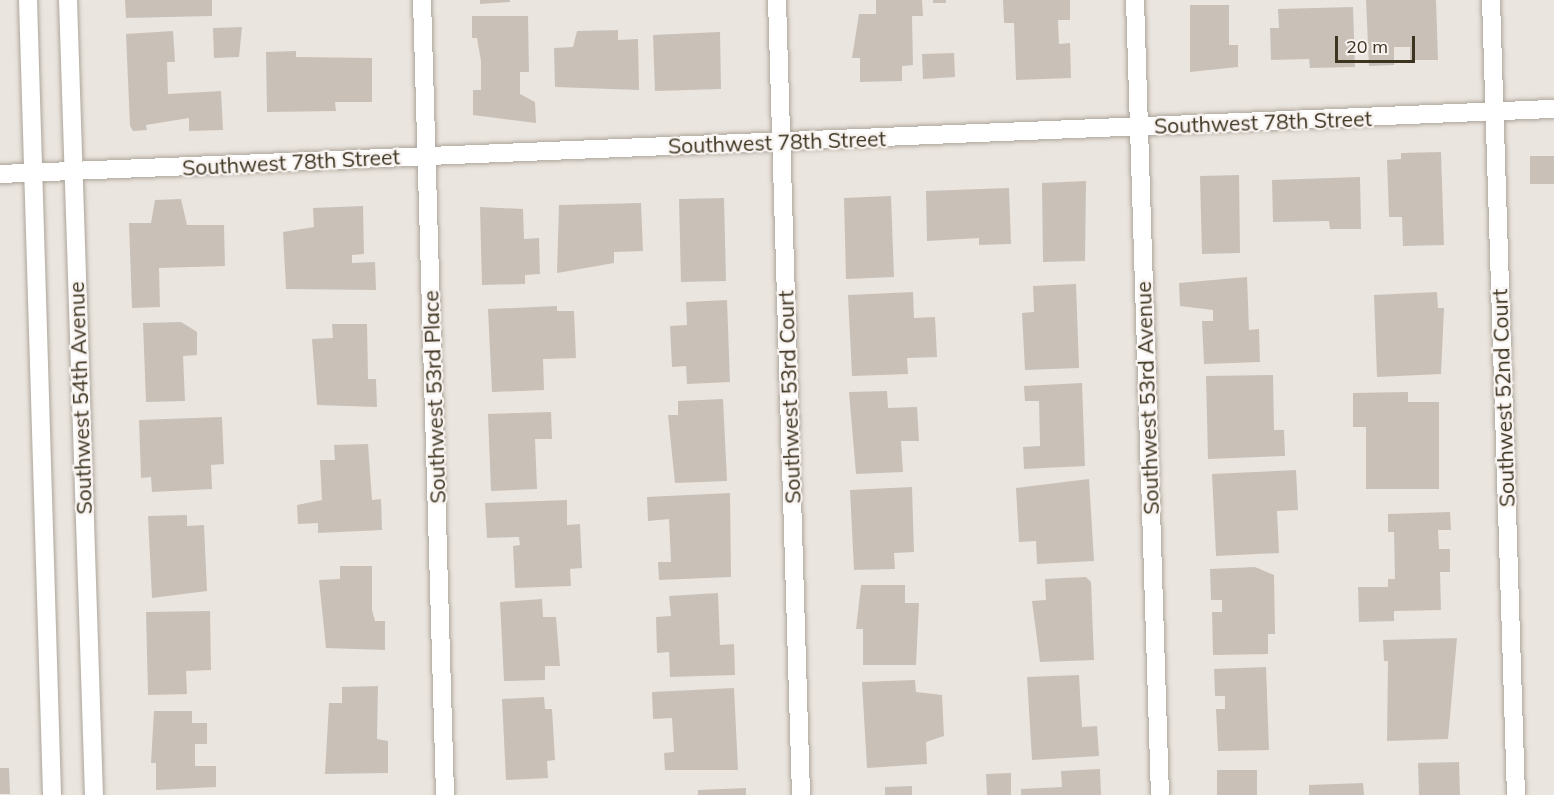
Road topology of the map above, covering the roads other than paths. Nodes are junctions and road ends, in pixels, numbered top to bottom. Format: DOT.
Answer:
graph roads {
  1 [pos="27,0"];
  2 [pos="68,0"];
  3 [pos="422,0"];
  4 [pos="777,0"];
  5 [pos="1135,0"];
  6 [pos="1491,0"];
  7 [pos="1554,110"];
  8 [pos="1495,112"];
  9 [pos="1139,126"];
  10 [pos="782,142"];
  11 [pos="427,156"];
  12 [pos="73,171"];
  13 [pos="33,173"];
  14 [pos="0,174"];
  15 [pos="52,795"];
  16 [pos="94,795"];
  17 [pos="445,795"];
  18 [pos="801,795"];
  19 [pos="1160,795"];
  20 [pos="1516,795"];
  1 -- 13 [label="street, Southwest 54th Avenue"];
  2 -- 12 [label="street, Southwest 54th Avenue"];
  3 -- 11 [label="street, Southwest 53rd Place"];
  4 -- 10 [label="street, Southwest 53rd Court"];
  5 -- 9 [label="street, Southwest 53rd Avenue"];
  6 -- 8 [label="street, Southwest 52nd Court"];
  7 -- 8 [label="street, Southwest 78th Street"];
  8 -- 9 [label="street, Southwest 78th Street"];
  8 -- 20 [label="street, Southwest 52nd Court"];
  9 -- 10 [label="street, Southwest 78th Street"];
  9 -- 19 [label="street, Southwest 53rd Avenue"];
  10 -- 11 [label="street, Southwest 78th Street"];
  10 -- 18 [label="street, Southwest 53rd Court"];
  11 -- 12 [label="street, Southwest 78th Street"];
  11 -- 17 [label="street, Southwest 53rd Place"];
  12 -- 13 [label="street, Southwest 78th Street"];
  12 -- 16 [label="street, Southwest 54th Avenue"];
  13 -- 14 [label="street, Southwest 78th Street"];
  13 -- 15 [label="street, Southwest 54th Avenue"];
}
